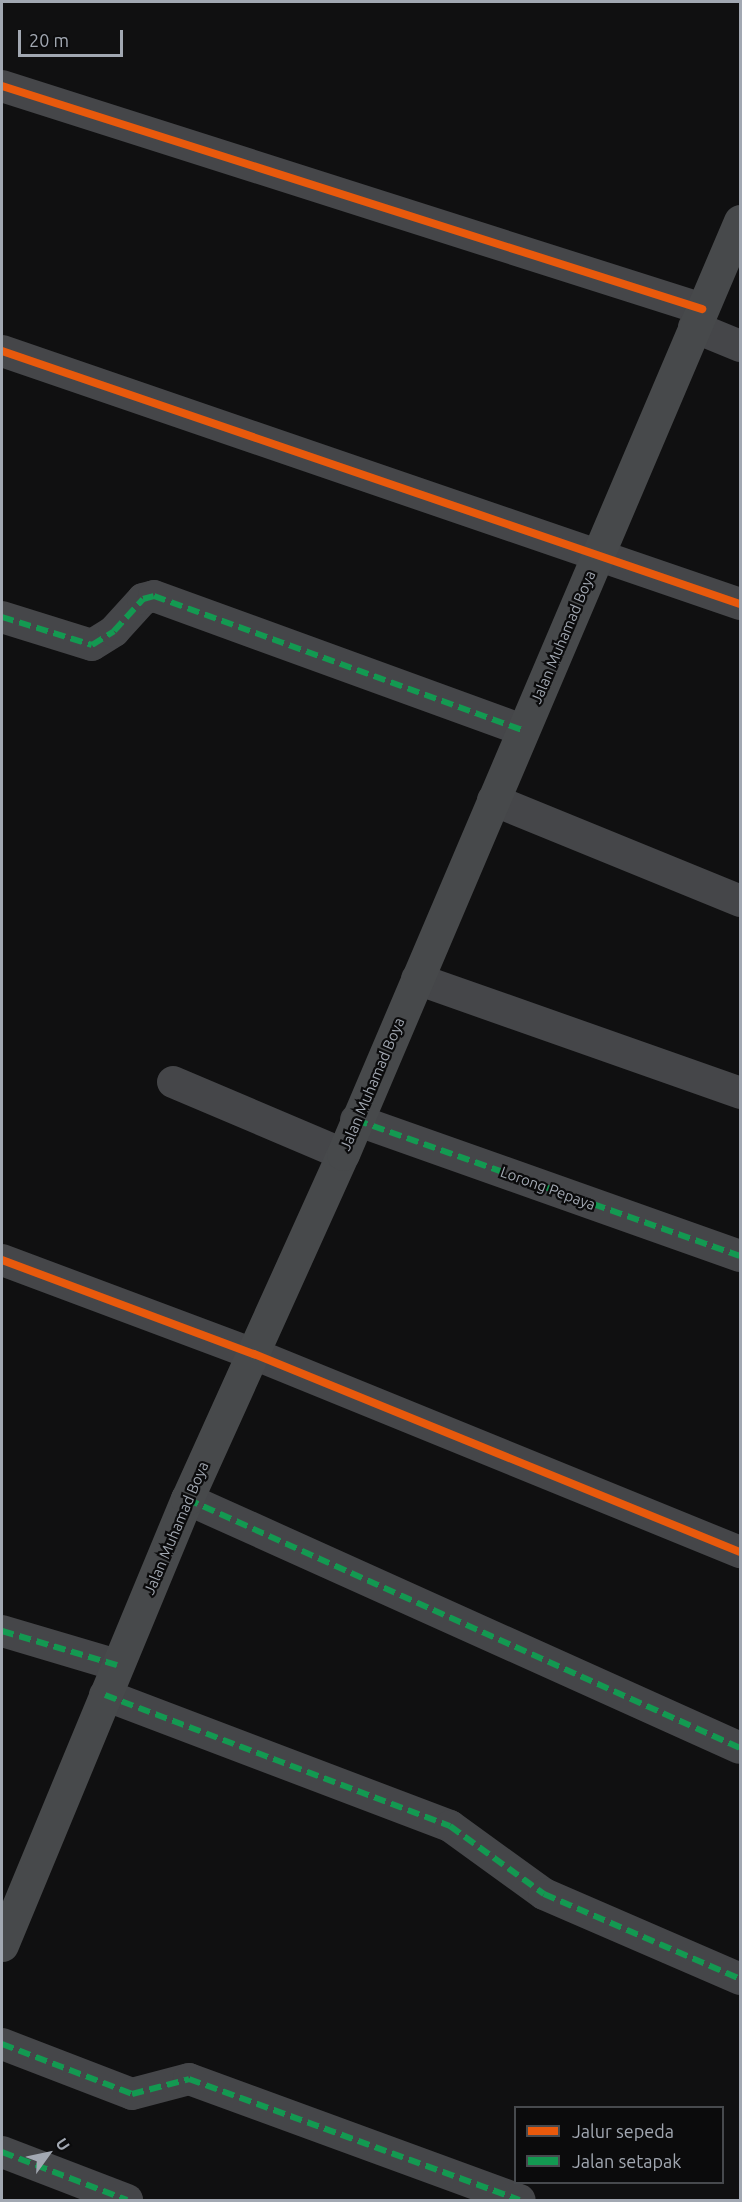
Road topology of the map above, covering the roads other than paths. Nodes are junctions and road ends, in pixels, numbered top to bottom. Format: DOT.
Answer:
graph roads {
  1 [pos="2,86"];
  2 [pos="741,221"];
  3 [pos="698,318"];
  4 [pos="741,345"];
  5 [pos="2,351"];
  6 [pos="597,557"];
  7 [pos="741,604"];
  8 [pos="2,617"];
  9 [pos="523,730"];
  10 [pos="493,800"];
  11 [pos="741,901"];
  12 [pos="417,979"];
  13 [pos="173,1082"];
  14 [pos="741,1093"];
  15 [pos="356,1120"];
  16 [pos="343,1154"];
  17 [pos="741,1256"];
  18 [pos="2,1260"];
  19 [pos="254,1354"];
  20 [pos="187,1499"];
  21 [pos="741,1552"];
  22 [pos="2,1631"];
  23 [pos="117,1665"];
  24 [pos="105,1695"];
  25 [pos="741,1748"];
  26 [pos="2,1945"];
  27 [pos="741,1979"];
  28 [pos="2,2044"];
  29 [pos="2,2152"];
  30 [pos="127,2200"];
  31 [pos="520,2200"];
  1 -- 3 [label="street"];
  2 -- 3 [label="highway, Jalan Muhamad Boya"];
  3 -- 4 [label="street"];
  3 -- 6 [label="highway, Jalan Muhamad Boya"];
  5 -- 6 [label="street"];
  6 -- 7 [label="street"];
  6 -- 9 [label="highway, Jalan Muhamad Boya"];
  8 -- 9 [label="street"];
  9 -- 10 [label="highway, Jalan Muhamad Boya"];
  10 -- 11 [label="street"];
  10 -- 12 [label="highway, Jalan Muhamad Boya"];
  12 -- 14 [label="street"];
  12 -- 15 [label="highway, Jalan Muhamad Boya"];
  13 -- 16 [label="street"];
  15 -- 16 [label="highway, Jalan Muhamad Boya"];
  15 -- 17 [label="street, Lorong Pepaya"];
  16 -- 19 [label="highway, Jalan Muhamad Boya"];
  18 -- 19 [label="street"];
  19 -- 20 [label="highway, Jalan Muhamad Boya"];
  19 -- 21 [label="street"];
  20 -- 23 [label="highway, Jalan Muhamad Boya"];
  20 -- 25 [label="street"];
  22 -- 23 [label="street"];
  23 -- 24 [label="highway, Jalan Muhamad Boya"];
  24 -- 26 [label="highway, Jalan Muhamad Boya"];
  24 -- 27 [label="street"];
  28 -- 31 [label="street"];
  29 -- 30 [label="street"];
}
